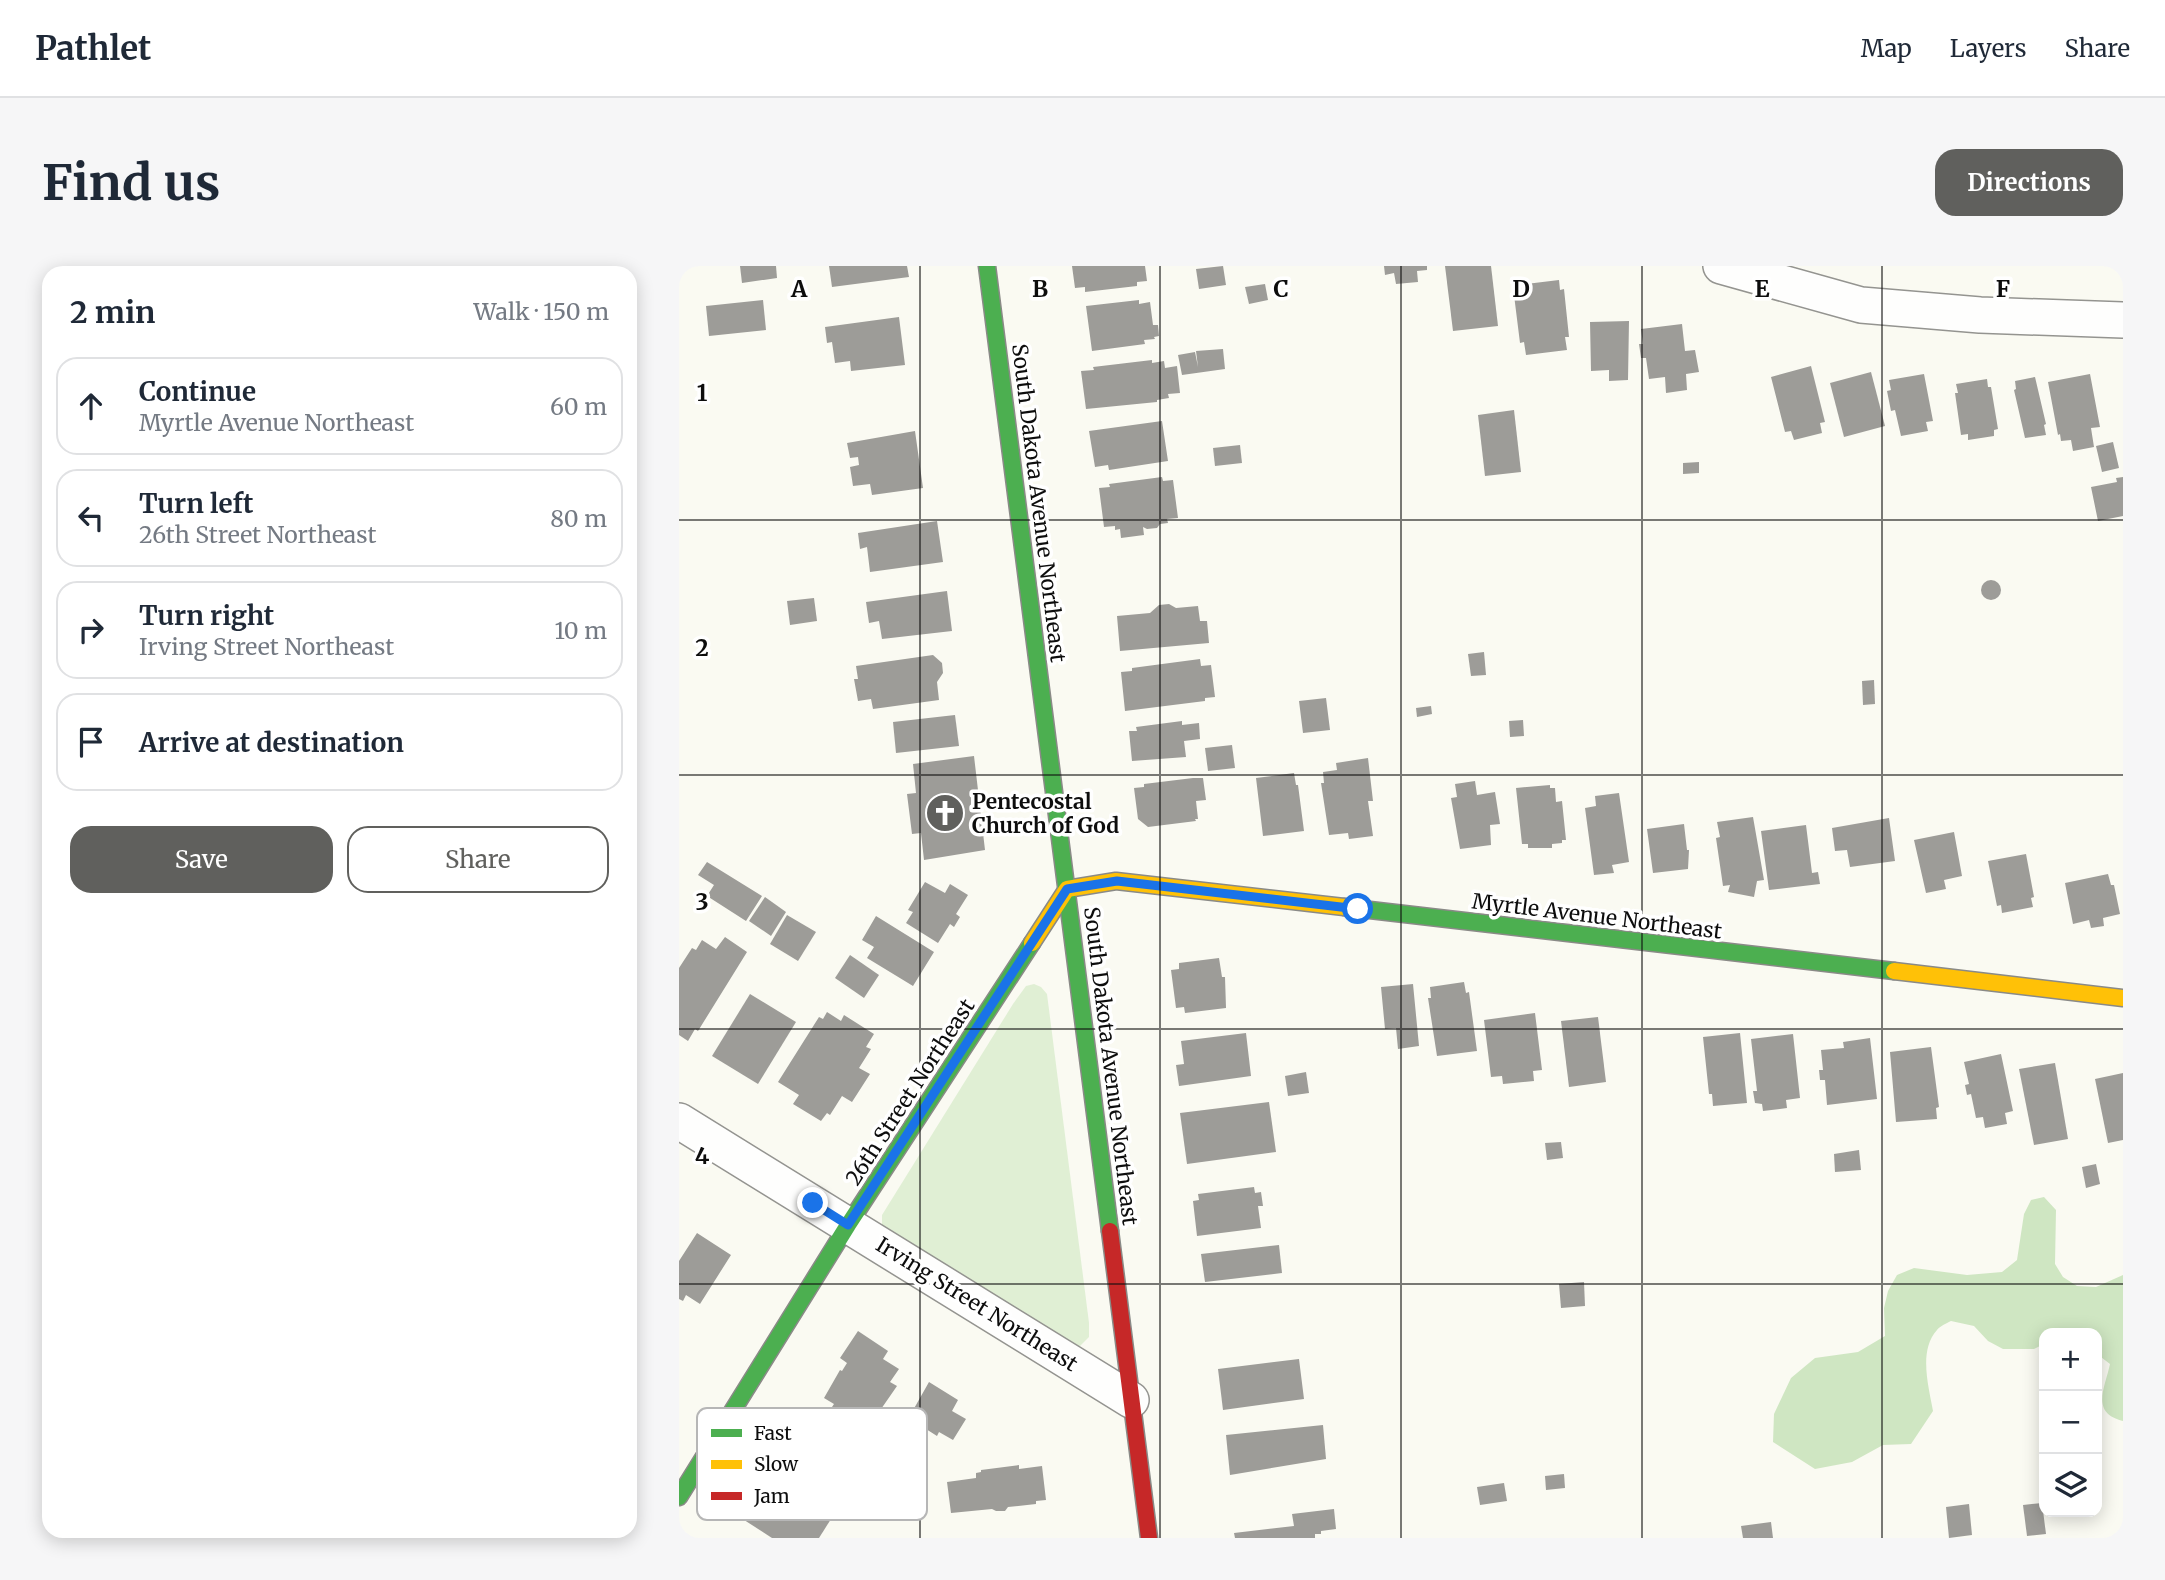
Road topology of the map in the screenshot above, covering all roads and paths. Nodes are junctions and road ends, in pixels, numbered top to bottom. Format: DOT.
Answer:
graph roads {
  1 [pos="987,266"];
  2 [pos="1721,266"];
  3 [pos="2123,320"];
  4 [pos="1067,889"];
  5 [pos="2123,998"];
  6 [pos="679,1121"];
  7 [pos="848,1225"];
  8 [pos="1131,1400"];
  9 [pos="734,1408"];
  10 [pos="697,1468"];
  11 [pos="679,1497"];
  12 [pos="1149,1538"];
  1 -- 4 [label="street, South Dakota Avenue Northeast"];
  2 -- 3 [label="street"];
  4 -- 5 [label="street, Myrtle Avenue Northeast"];
  4 -- 7 [label="street, 26th Street Northeast"];
  4 -- 8 [label="street, South Dakota Avenue Northeast"];
  6 -- 7 [label="street, Irving Street Northeast"];
  7 -- 8 [label="street, Irving Street Northeast"];
  7 -- 9 [label="street, 26th Street Northeast"];
  8 -- 12 [label="street, South Dakota Avenue Northeast"];
  10 -- 11 [label="street, 26th Street Northeast"];
}
